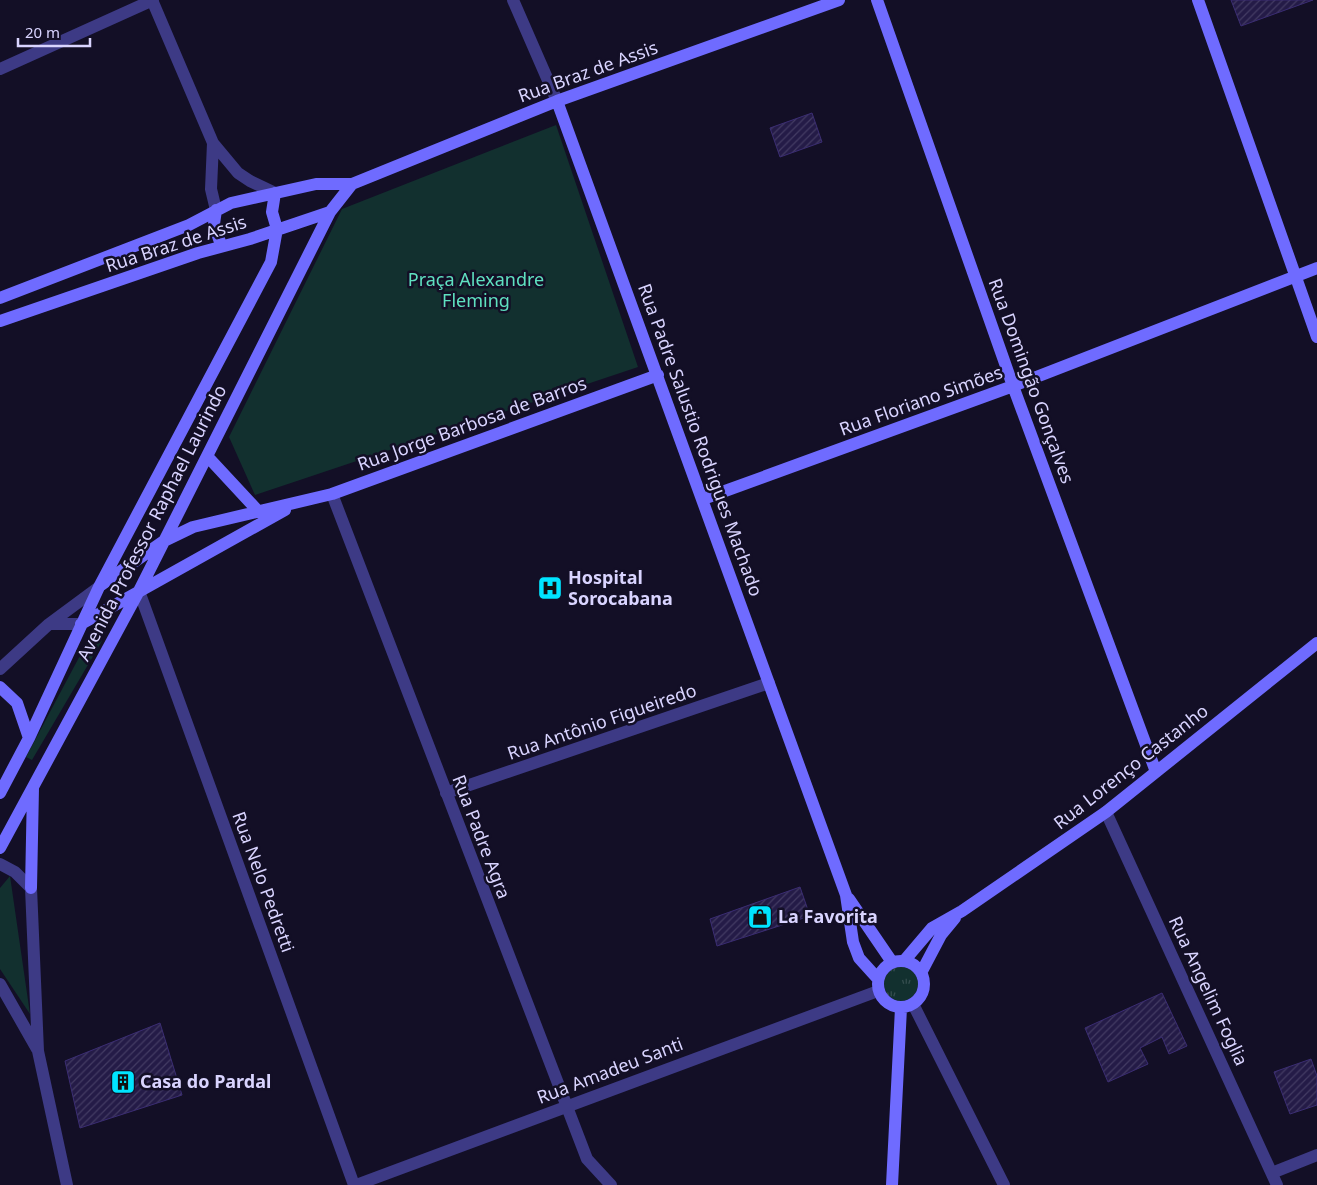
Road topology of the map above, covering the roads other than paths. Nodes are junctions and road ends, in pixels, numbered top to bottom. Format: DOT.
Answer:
graph roads {
  1 [pos="152,0"];
  2 [pos="513,0"];
  3 [pos="840,0"];
  4 [pos="877,0"];
  5 [pos="1198,0"];
  6 [pos="0,69"];
  7 [pos="557,101"];
  8 [pos="213,143"];
  9 [pos="316,184"];
  10 [pos="352,184"];
  11 [pos="276,193"];
  12 [pos="216,210"];
  13 [pos="330,212"];
  14 [pos="277,229"];
  15 [pos="221,245"];
  16 [pos="1317,268"];
  17 [pos="1295,276"];
  18 [pos="0,298"];
  19 [pos="0,321"];
  20 [pos="1317,337"];
  21 [pos="658,376"];
  22 [pos="1013,386"];
  23 [pos="207,456"];
  24 [pos="332,494"];
  25 [pos="703,499"];
  26 [pos="298,502"];
  27 [pos="259,512"];
  28 [pos="164,541"];
  29 [pos="98,587"];
  30 [pos="138,591"];
  31 [pos="49,624"];
  32 [pos="81,624"];
  33 [pos="1317,643"];
  34 [pos="0,669"];
  35 [pos="769,684"];
  36 [pos="0,687"];
  37 [pos="29,738"];
  38 [pos="1156,772"];
  39 [pos="33,786"];
  40 [pos="0,793"];
  41 [pos="446,793"];
  42 [pos="1106,812"];
  43 [pos="0,848"];
  44 [pos="0,864"];
  45 [pos="31,888"];
  46 [pos="846,895"];
  47 [pos="962,911"];
  48 [pos="898,962"];
  49 [pos="921,973"];
  50 [pos="0,984"];
  51 [pos="878,985"];
  52 [pos="907,1006"];
  53 [pos="38,1051"];
  54 [pos="565,1106"];
  55 [pos="1317,1155"];
  56 [pos="1272,1173"];
  57 [pos="67,1185"];
  58 [pos="355,1185"];
  59 [pos="611,1185"];
  60 [pos="892,1185"];
  61 [pos="1004,1185"];
  62 [pos="1277,1185"];
  1 -- 6 [label="street"];
  1 -- 8 [label="street"];
  2 -- 7 [label="street, Rua Padre Salustio Rodrigues Machado"];
  3 -- 7 [label="street, Rua Braz de Assis"];
  4 -- 22 [label="street, Rua Domingão Gonçalves"];
  5 -- 17 [label="street"];
  7 -- 10 [label="street, Rua Braz de Assis"];
  7 -- 21 [label="street, Rua Padre Salustio Rodrigues Machado"];
  8 -- 11 [label="street"];
  8 -- 12 [label="street"];
  9 -- 10 [label="street, Rua Braz de Assis"];
  9 -- 11 [label="street, Rua Braz de Assis"];
  9 -- 13 [label="street"];
  10 -- 13 [label="street, Rua Braz de Assis"];
  11 -- 12 [label="street, Rua Braz de Assis"];
  11 -- 14 [label="street, Avenida Professor Raphael Laurindo"];
  12 -- 15 [label="street"];
  12 -- 18 [label="street, Rua Braz de Assis"];
  13 -- 14 [label="street, Rua Braz de Assis"];
  13 -- 23 [label="street, Avenida Professor Raphael Laurindo"];
  14 -- 15 [label="street, Rua Braz de Assis"];
  14 -- 29 [label="street, Avenida Professor Raphael Laurindo"];
  15 -- 19 [label="street, Rua Braz de Assis"];
  16 -- 17 [label="street, Rua Floriano Simões"];
  17 -- 20 [label="street"];
  17 -- 22 [label="street, Rua Floriano Simões"];
  21 -- 24 [label="street, Rua Jorge Barbosa de Barros"];
  21 -- 25 [label="street, Rua Padre Salustio Rodrigues Machado"];
  22 -- 25 [label="street, Rua Floriano Simões"];
  22 -- 38 [label="street, Rua Domingão Gonçalves"];
  23 -- 27 [label="street"];
  23 -- 28 [label="street, Avenida Professor Raphael Laurindo"];
  24 -- 26 [label="street, Rua Jorge Barbosa de Barros"];
  24 -- 41 [label="street, Rua Padre Agra"];
  25 -- 35 [label="street, Rua Padre Salustio Rodrigues Machado"];
  26 -- 27 [label="street, Rua Jorge Barbosa de Barros"];
  26 -- 30 [label="street, Rua Jorge Barbosa de Barros"];
  27 -- 28 [label="street, Rua Jorge Barbosa de Barros"];
  28 -- 29 [label="street, Rua Jorge Barbosa de Barros"];
  28 -- 30 [label="street, Avenida Professor Raphael Laurindo"];
  29 -- 31 [label="street, Rua Jorge Barbosa de Barros"];
  29 -- 32 [label="street, Avenida Professor Raphael Laurindo"];
  30 -- 32 [label="street, Rua Jorge Barbosa de Barros"];
  30 -- 39 [label="street, Avenida Professor Raphael Laurindo"];
  30 -- 58 [label="street, Rua Nelo Pedretti"];
  31 -- 32 [label="street"];
  31 -- 34 [label="street, Rua Jorge Barbosa de Barros"];
  32 -- 37 [label="street, Avenida Professor Raphael Laurindo"];
  33 -- 38 [label="street, Rua Lorenço Castanho"];
  35 -- 41 [label="street, Rua Antônio Figueiredo"];
  35 -- 46 [label="street, Rua Padre Salustio Rodrigues Machado"];
  36 -- 37 [label="street"];
  37 -- 40 [label="street, Avenida Professor Raphael Laurindo"];
  38 -- 42 [label="street, Rua Lorenço Castanho"];
  39 -- 43 [label="street, Avenida Professor Raphael Laurindo"];
  39 -- 45 [label="street"];
  41 -- 54 [label="street, Rua Padre Agra"];
  42 -- 47 [label="street, Rua Lorenço Castanho"];
  42 -- 56 [label="street, Rua Angelim Foglia"];
  44 -- 45 [label="street"];
  45 -- 53 [label="street"];
  46 -- 48 [label="street, Rua Padre Salustio Rodrigues Machado"];
  46 -- 51 [label="street, Rua Padre Salustio Rodrigues Machado"];
  47 -- 48 [label="street, Rua Lorenço Castanho"];
  47 -- 49 [label="street, Rua Lorenço Castanho"];
  48 -- 49 [label="street"];
  48 -- 51 [label="street"];
  49 -- 52 [label="street"];
  50 -- 53 [label="street"];
  51 -- 52 [label="street"];
  51 -- 54 [label="street, Rua Amadeu Santi"];
  52 -- 60 [label="street"];
  52 -- 61 [label="street"];
  53 -- 57 [label="street"];
  54 -- 58 [label="street, Rua Amadeu Santi"];
  54 -- 59 [label="street, Rua Padre Agra"];
  55 -- 56 [label="street"];
  56 -- 62 [label="street, Rua Angelim Foglia"];
}
